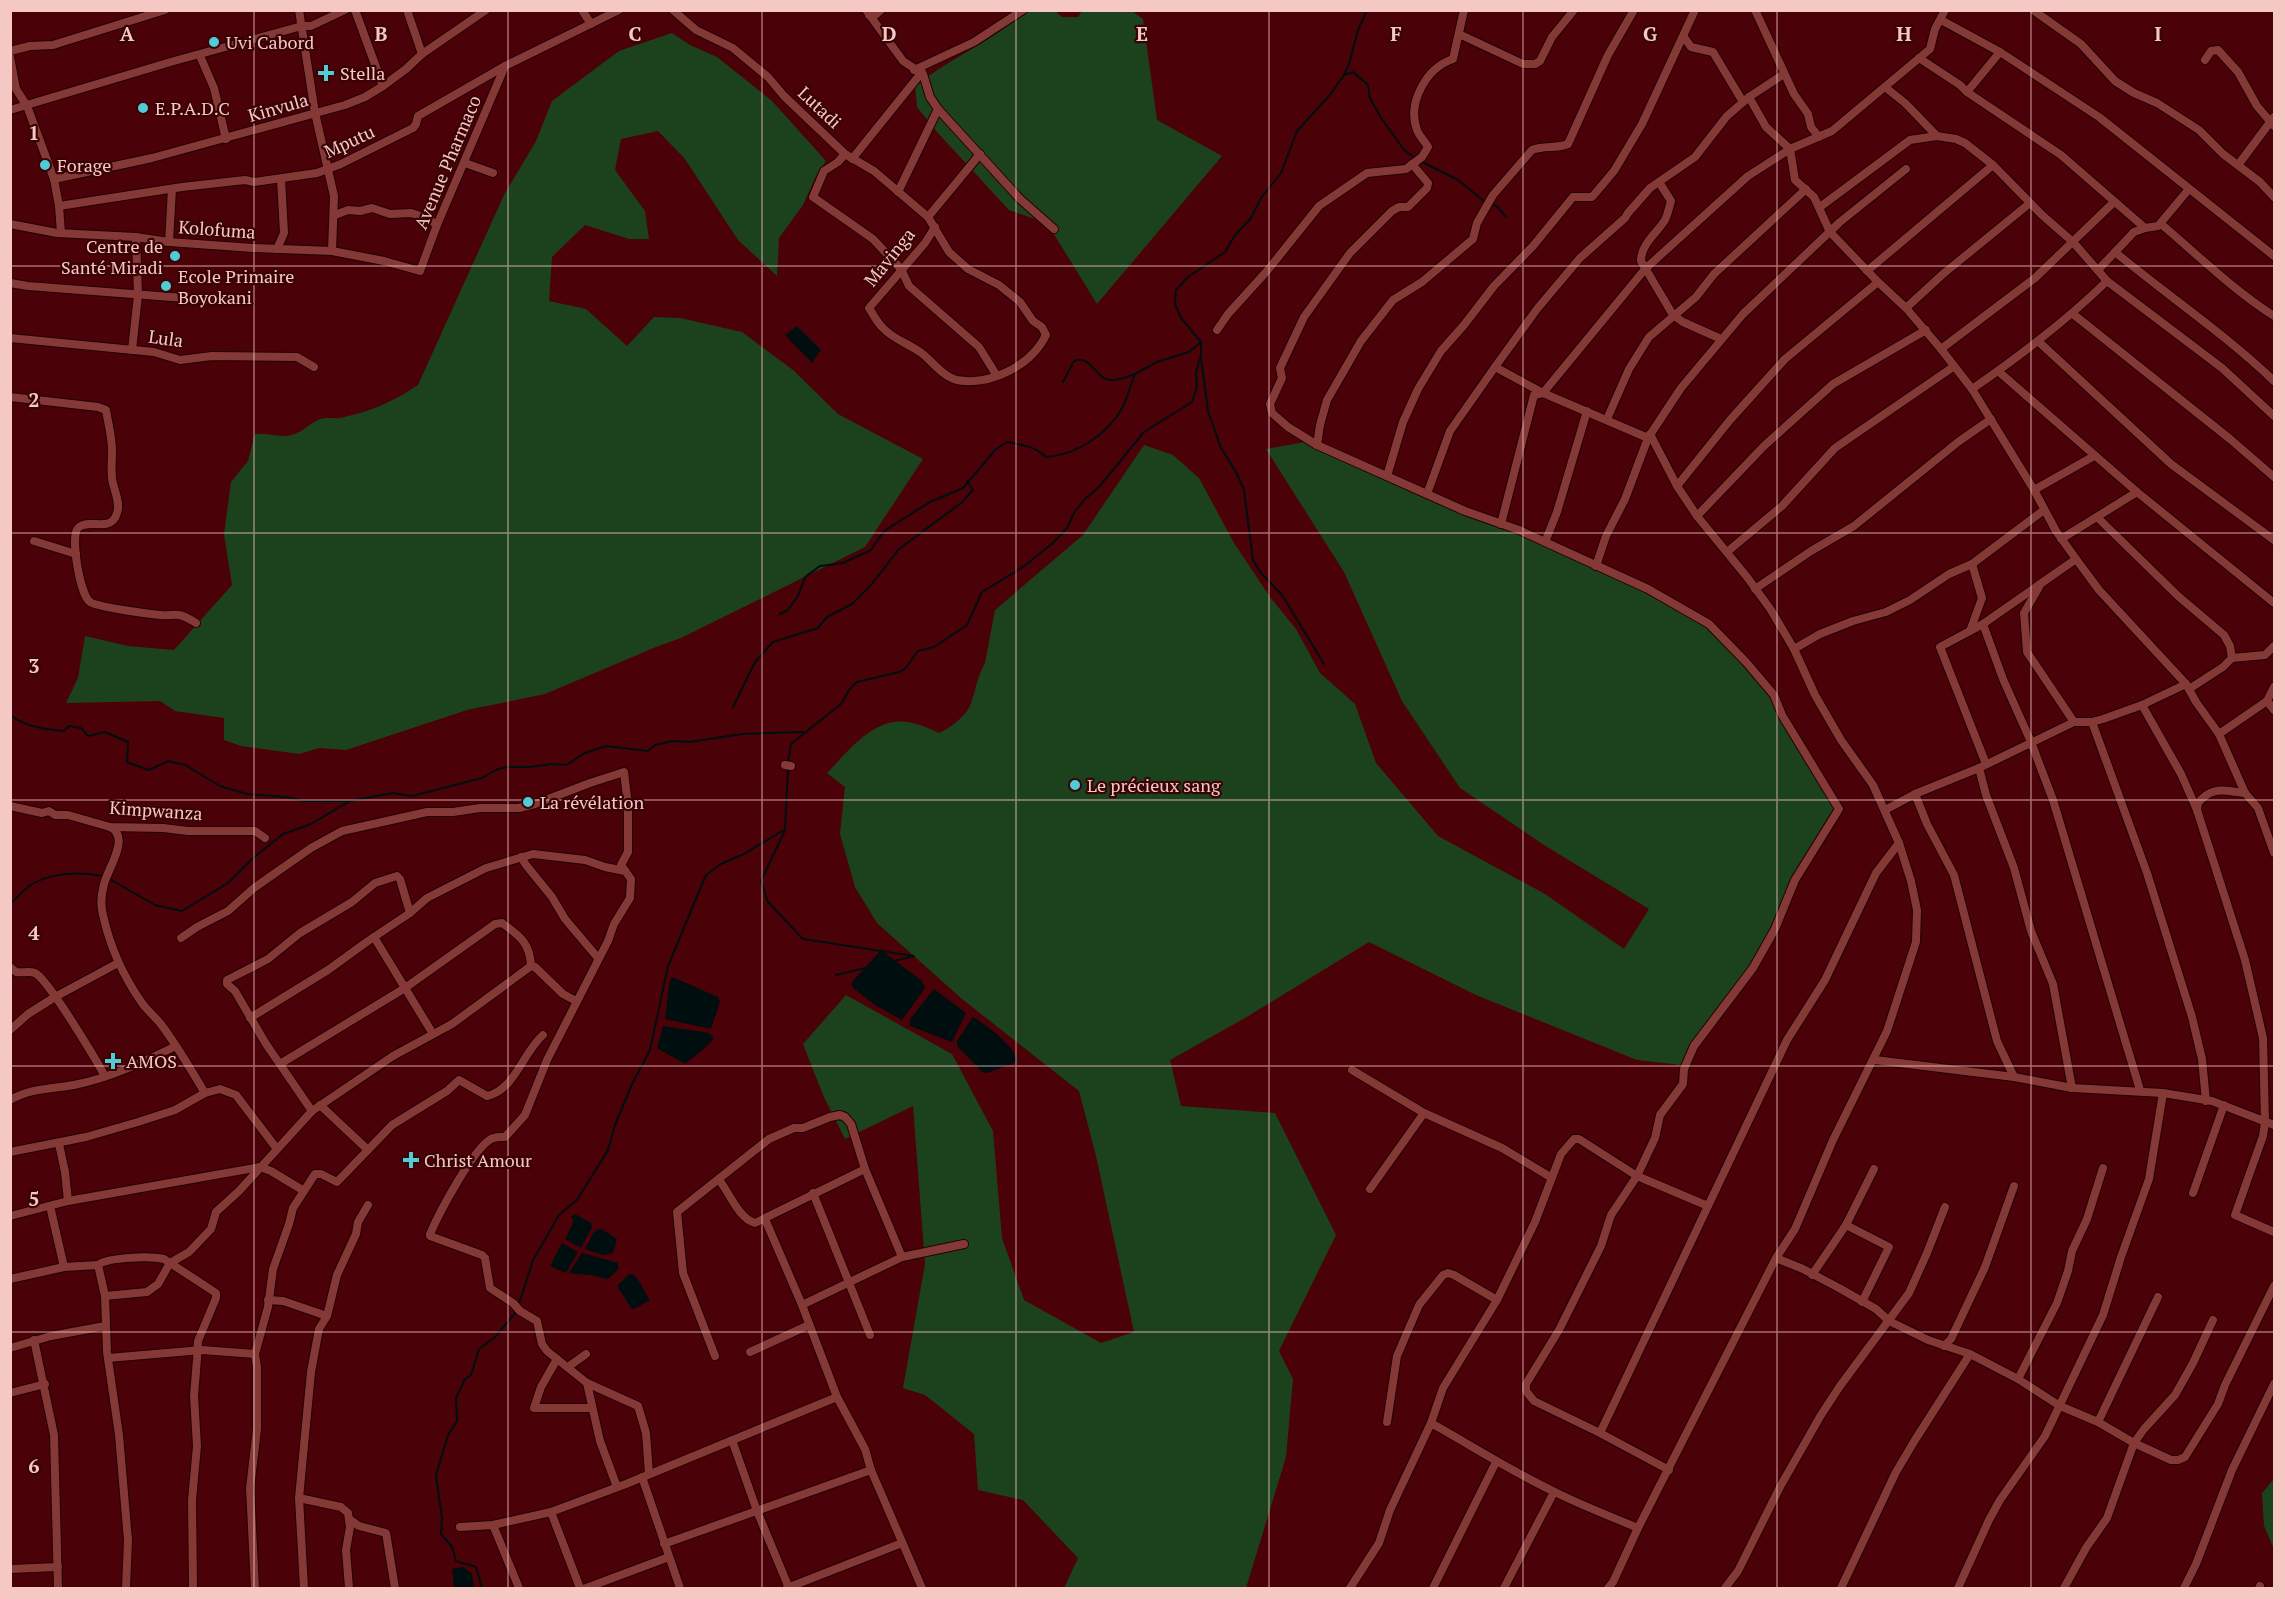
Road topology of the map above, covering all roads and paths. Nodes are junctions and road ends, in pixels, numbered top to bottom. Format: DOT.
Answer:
graph roads {
  1 [pos="165,10"];
  2 [pos="299,10"];
  3 [pos="345,10"];
  4 [pos="355,10"];
  5 [pos="407,10"];
  6 [pos="486,10"];
  7 [pos="582,10"];
  8 [pos="620,10"];
  9 [pos="673,10"];
  10 [pos="881,10"];
  11 [pos="1023,10"];
  12 [pos="1464,10"];
  13 [pos="1574,10"];
  14 [pos="1634,10"];
  15 [pos="1695,10"];
  16 [pos="1755,10"];
  17 [pos="1945,10"];
  18 [pos="2033,10"];
  19 [pos="867,13"];
  20 [pos="1941,20"];
  21 [pos="591,24"];
  22 [pos="302,26"];
  23 [pos="1459,34"];
  24 [pos="1684,37"];
  25 [pos="10,51"];
  26 [pos="2000,52"];
  27 [pos="422,54"];
  28 [pos="200,56"];
  29 [pos="10,57"];
  30 [pos="1919,58"];
  31 [pos="2205,60"];
  32 [pos="505,66"];
  33 [pos="918,71"];
  34 [pos="1784,74"];
  35 [pos="383,86"];
  36 [pos="1886,87"];
  37 [pos="1967,92"];
  38 [pos="1746,100"];
  39 [pos="27,106"];
  40 [pos="938,109"];
  41 [pos="10,110"];
  42 [pos="315,113"];
  43 [pos="2273,122"];
  44 [pos="1819,136"];
  45 [pos="1937,136"];
  46 [pos="226,139"];
  47 [pos="1790,149"];
  48 [pos="980,154"];
  49 [pos="849,156"];
  50 [pos="1416,161"];
  51 [pos="465,163"];
  52 [pos="1993,165"];
  53 [pos="2238,165"];
  54 [pos="327,169"];
  55 [pos="1906,169"];
  56 [pos="493,173"];
  57 [pos="54,179"];
  58 [pos="281,179"];
  59 [pos="1659,182"];
  60 [pos="172,189"];
  61 [pos="1806,189"];
  62 [pos="2189,189"];
  63 [pos="898,192"];
  64 [pos="2274,197"];
  65 [pos="2114,202"];
  66 [pos="2030,203"];
  67 [pos="59,206"];
  68 [pos="1820,207"];
  69 [pos="335,215"];
  70 [pos="928,217"];
  71 [pos="10,224"];
  72 [pos="2161,224"];
  73 [pos="437,225"];
  74 [pos="2145,228"];
  75 [pos="1054,229"];
  76 [pos="937,231"];
  77 [pos="1830,232"];
  78 [pos="61,233"];
  79 [pos="136,237"];
  80 [pos="170,242"];
  81 [pos="2073,242"];
  82 [pos="277,249"];
  83 [pos="333,251"];
  84 [pos="2115,252"];
  85 [pos="2274,256"];
  86 [pos="901,269"];
  87 [pos="1645,269"];
  88 [pos="2098,270"];
  89 [pos="420,271"];
  90 [pos="1867,271"];
  91 [pos="2107,281"];
  92 [pos="1878,282"];
  93 [pos="10,283"];
  94 [pos="138,294"];
  95 [pos="224,301"];
  96 [pos="1906,308"];
  97 [pos="2073,314"];
  98 [pos="1673,315"];
  99 [pos="2274,316"];
  100 [pos="1217,330"];
  101 [pos="1926,330"];
  102 [pos="10,338"];
  103 [pos="1721,339"];
  104 [pos="2039,342"];
  105 [pos="1941,349"];
  106 [pos="132,351"];
  107 [pos="1953,366"];
  108 [pos="314,367"];
  109 [pos="1495,367"];
  110 [pos="1998,371"];
  111 [pos="997,376"];
  112 [pos="2274,381"];
  113 [pos="1972,389"];
  114 [pos="1543,393"];
  115 [pos="10,397"];
  116 [pos="1587,411"];
  117 [pos="2274,416"];
  118 [pos="1607,419"];
  119 [pos="1990,419"];
  120 [pos="1649,436"];
  121 [pos="1317,445"];
  122 [pos="2094,456"];
  123 [pos="1387,476"];
  124 [pos="2274,477"];
  125 [pos="1677,486"];
  126 [pos="2034,490"];
  127 [pos="2137,492"];
  128 [pos="1427,494"];
  129 [pos="2044,510"];
  130 [pos="1697,516"];
  131 [pos="2097,517"];
  132 [pos="1502,524"];
  133 [pos="2061,539"];
  134 [pos="2274,540"];
  135 [pos="34,541"];
  136 [pos="1545,542"];
  137 [pos="1727,552"];
  138 [pos="76,554"];
  139 [pos="2076,559"];
  140 [pos="1972,564"];
  141 [pos="1596,566"];
  142 [pos="2041,584"];
  143 [pos="1755,589"];
  144 [pos="2274,603"];
  145 [pos="196,623"];
  146 [pos="1983,624"];
  147 [pos="1970,631"];
  148 [pos="2274,646"];
  149 [pos="1794,649"];
  150 [pos="2232,658"];
  151 [pos="2187,686"];
  152 [pos="2274,687"];
  153 [pos="2267,701"];
  154 [pos="2142,705"];
  155 [pos="2274,710"];
  156 [pos="2074,722"];
  157 [pos="2092,722"];
  158 [pos="2219,734"];
  159 [pos="2031,742"];
  160 [pos="1982,766"];
  161 [pos="2245,793"];
  162 [pos="1915,794"];
  163 [pos="10,806"];
  164 [pos="1885,810"];
  165 [pos="2197,810"];
  166 [pos="110,827"];
  167 [pos="265,838"];
  168 [pos="1899,843"];
  169 [pos="2274,853"];
  170 [pos="521,856"];
  171 [pos="626,871"];
  172 [pos="410,913"];
  173 [pos="374,937"];
  174 [pos="181,938"];
  175 [pos="598,958"];
  176 [pos="118,963"];
  177 [pos="531,966"];
  178 [pos="10,967"];
  179 [pos="405,988"];
  180 [pos="54,996"];
  181 [pos="576,1001"];
  182 [pos="250,1018"];
  183 [pos="10,1029"];
  184 [pos="433,1034"];
  185 [pos="543,1035"];
  186 [pos="176,1046"];
  187 [pos="1875,1060"];
  188 [pos="280,1064"];
  189 [pos="1352,1070"];
  190 [pos="105,1076"];
  191 [pos="2014,1077"];
  192 [pos="2072,1088"];
  193 [pos="2140,1090"];
  194 [pos="205,1093"];
  195 [pos="2163,1093"];
  196 [pos="10,1100"];
  197 [pos="2206,1101"];
  198 [pos="320,1105"];
  199 [pos="2224,1105"];
  200 [pos="312,1112"];
  201 [pos="1424,1113"];
  202 [pos="2265,1122"];
  203 [pos="2274,1125"];
  204 [pos="59,1144"];
  205 [pos="277,1149"];
  206 [pos="368,1150"];
  207 [pos="10,1152"];
  208 [pos="260,1167"];
  209 [pos="1874,1168"];
  210 [pos="2103,1168"];
  211 [pos="865,1169"];
  212 [pos="1637,1176"];
  213 [pos="1552,1178"];
  214 [pos="719,1180"];
  215 [pos="2014,1186"];
  216 [pos="1370,1189"];
  217 [pos="304,1191"];
  218 [pos="813,1193"];
  219 [pos="2193,1193"];
  220 [pos="68,1201"];
  221 [pos="368,1205"];
  222 [pos="50,1206"];
  223 [pos="1708,1206"];
  224 [pos="1945,1207"];
  225 [pos="10,1216"];
  226 [pos="765,1219"];
  227 [pos="1846,1225"];
  228 [pos="2274,1232"];
  229 [pos="964,1244"];
  230 [pos="902,1257"];
  231 [pos="1776,1258"];
  232 [pos="170,1263"];
  233 [pos="98,1265"];
  234 [pos="64,1267"];
  235 [pos="1812,1275"];
  236 [pos="10,1279"];
  237 [pos="848,1284"];
  238 [pos="2274,1286"];
  239 [pos="105,1296"];
  240 [pos="2158,1297"];
  241 [pos="268,1300"];
  242 [pos="1497,1300"];
  243 [pos="1862,1302"];
  244 [pos="801,1305"];
  245 [pos="327,1316"];
  246 [pos="1890,1320"];
  247 [pos="2213,1320"];
  248 [pos="809,1325"];
  249 [pos="105,1326"];
  250 [pos="870,1335"];
  251 [pos="34,1340"];
  252 [pos="1944,1346"];
  253 [pos="10,1348"];
  254 [pos="197,1351"];
  255 [pos="750,1352"];
  256 [pos="255,1354"];
  257 [pos="586,1354"];
  258 [pos="1970,1354"];
  259 [pos="716,1356"];
  260 [pos="108,1358"];
  261 [pos="557,1359"];
  262 [pos="568,1367"];
  263 [pos="2018,1379"];
  264 [pos="587,1383"];
  265 [pos="45,1384"];
  266 [pos="2274,1384"];
  267 [pos="10,1393"];
  268 [pos="837,1397"];
  269 [pos="2060,1406"];
  270 [pos="592,1408"];
  271 [pos="1388,1422"];
  272 [pos="2098,1422"];
  273 [pos="1431,1423"];
  274 [pos="1600,1433"];
  275 [pos="732,1440"];
  276 [pos="2134,1443"];
  277 [pos="1496,1462"];
  278 [pos="871,1470"];
  279 [pos="1669,1470"];
  280 [pos="645,1476"];
  281 [pos="616,1487"];
  282 [pos="1554,1492"];
  283 [pos="299,1498"];
  284 [pos="757,1511"];
  285 [pos="551,1512"];
  286 [pos="349,1519"];
  287 [pos="493,1525"];
  288 [pos="460,1527"];
  289 [pos="1638,1528"];
  290 [pos="902,1543"];
  291 [pos="664,1544"];
  292 [pos="669,1557"];
  293 [pos="58,1567"];
  294 [pos="10,1569"];
  295 [pos="1611,1586"];
  296 [pos="58,1588"];
  297 [pos="126,1588"];
  298 [pos="193,1588"];
  299 [pos="255,1588"];
  300 [pos="304,1588"];
  301 [pos="349,1588"];
  302 [pos="396,1588"];
  303 [pos="519,1588"];
  304 [pos="580,1588"];
  305 [pos="586,1588"];
  306 [pos="680,1588"];
  307 [pos="788,1588"];
  308 [pos="922,1588"];
  309 [pos="1350,1588"];
  310 [pos="1433,1588"];
  311 [pos="1504,1588"];
  312 [pos="1622,1588"];
  313 [pos="1725,1588"];
  314 [pos="1841,1588"];
  315 [pos="1958,1588"];
  316 [pos="2064,1588"];
  317 [pos="2184,1588"];
  1 -- 25 [label="street"];
  2 -- 22 [label="street"];
  3 -- 22 [label="street"];
  4 -- 35 [label="street"];
  5 -- 27 [label="street"];
  6 -- 27 [label="street, Kinvula"];
  7 -- 21 [label="street"];
  8 -- 21 [label="street, Mputu"];
  9 -- 49 [label="street, Lutadi"];
  10 -- 19 [label="street"];
  11 -- 33 [label="street"];
  12 -- 23 [label="street"];
  13 -- 23 [label="street"];
  14 -- 121 [label="street"];
  15 -- 24 [label="street"];
  16 -- 34 [label="street"];
  17 -- 20 [label="street"];
  18 -- 53 [label="street"];
  19 -- 33 [label="street"];
  20 -- 26 [label="street"];
  20 -- 30 [label="street"];
  21 -- 32 [label="street, Mputu"];
  22 -- 28 [label="street"];
  22 -- 42 [label="street"];
  23 -- 50 [label="street"];
  24 -- 38 [label="street"];
  24 -- 123 [label="street"];
  26 -- 37 [label="street"];
  26 -- 62 [label="street"];
  27 -- 35 [label="street, Kinvula"];
  28 -- 39 [label="street"];
  28 -- 46 [label="street"];
  29 -- 39 [label="street"];
  30 -- 36 [label="street"];
  30 -- 37 [label="street"];
  31 -- 43 [label="street"];
  32 -- 51 [label="street, Avenue Pharmaco"];
  32 -- 54 [label="street, Mputu"];
  33 -- 40 [label="street"];
  33 -- 49 [label="street"];
  34 -- 38 [label="street"];
  34 -- 44 [label="street"];
  35 -- 42 [label="street, Kinvula"];
  36 -- 44 [label="street"];
  36 -- 45 [label="street"];
  37 -- 65 [label="street"];
  38 -- 47 [label="street"];
  38 -- 59 [label="street"];
  39 -- 41 [label="street"];
  39 -- 57 [label="street"];
  40 -- 48 [label="street"];
  40 -- 63 [label="street"];
  42 -- 46 [label="street, Kinvula"];
  42 -- 54 [label="street"];
  43 -- 53 [label="street"];
  44 -- 47 [label="street"];
  45 -- 52 [label="street"];
  45 -- 68 [label="street"];
  46 -- 57 [label="street, Kinvula"];
  47 -- 61 [label="street"];
  47 -- 87 [label="street"];
  48 -- 70 [label="street"];
  48 -- 75 [label="street"];
  49 -- 63 [label="street, Lutadi"];
  49 -- 86 [label="street"];
  50 -- 100 [label="street"];
  50 -- 121 [label="street"];
  51 -- 56 [label="street"];
  51 -- 73 [label="street, Avenue Pharmaco"];
  52 -- 66 [label="street"];
  52 -- 90 [label="street"];
  53 -- 64 [label="street"];
  54 -- 58 [label="street, Mputu"];
  54 -- 69 [label="street"];
  55 -- 77 [label="street"];
  57 -- 67 [label="street"];
  58 -- 60 [label="street, Mputu"];
  58 -- 82 [label="street"];
  59 -- 87 [label="street"];
  59 -- 109 [label="street"];
  60 -- 67 [label="street, Mputu"];
  60 -- 80 [label="street"];
  61 -- 68 [label="street"];
  61 -- 98 [label="street"];
  62 -- 72 [label="street"];
  62 -- 85 [label="street"];
  63 -- 70 [label="street, Lutadi"];
  65 -- 74 [label="street"];
  65 -- 81 [label="street"];
  66 -- 81 [label="street"];
  66 -- 96 [label="street"];
  67 -- 78 [label="street"];
  68 -- 77 [label="street"];
  69 -- 73 [label="street"];
  69 -- 83 [label="street"];
  70 -- 76 [label="street, Lutadi"];
  71 -- 78 [label="street, Kolofuma"];
  72 -- 74 [label="street"];
  72 -- 99 [label="street"];
  73 -- 89 [label="street, Avenue Pharmaco"];
  74 -- 84 [label="street"];
  76 -- 86 [label="street, Mavinga"];
  76 -- 111 [label="street, Lutadi"];
  77 -- 90 [label="street"];
  77 -- 103 [label="street"];
  78 -- 79 [label="street, Kolofuma"];
  79 -- 80 [label="street, Kolofuma"];
  79 -- 94 [label="street"];
  80 -- 82 [label="street, Kolofuma"];
  81 -- 88 [label="street"];
  81 -- 105 [label="street"];
  82 -- 83 [label="street, Kolofuma"];
  83 -- 89 [label="street, Kolofuma"];
  84 -- 88 [label="street"];
  84 -- 112 [label="street"];
  86 -- 111 [label="street"];
  86 -- 111 [label="street, Mavinga"];
  87 -- 98 [label="street"];
  87 -- 114 [label="street"];
  88 -- 91 [label="street"];
  90 -- 92 [label="street"];
  91 -- 97 [label="street"];
  91 -- 117 [label="street"];
  92 -- 96 [label="street"];
  92 -- 125 [label="street"];
  93 -- 94 [label="street"];
  94 -- 95 [label="street"];
  94 -- 106 [label="street"];
  96 -- 101 [label="street"];
  97 -- 104 [label="street"];
  97 -- 124 [label="street"];
  98 -- 103 [label="street"];
  98 -- 118 [label="street"];
  101 -- 105 [label="street"];
  101 -- 130 [label="street"];
  102 -- 106 [label="street, Lula"];
  103 -- 120 [label="street"];
  104 -- 110 [label="street"];
  104 -- 134 [label="street"];
  105 -- 107 [label="street"];
  106 -- 108 [label="street, Lula"];
  107 -- 113 [label="street"];
  107 -- 137 [label="street"];
  109 -- 114 [label="street"];
  109 -- 128 [label="street"];
  110 -- 113 [label="street"];
  110 -- 122 [label="street"];
  113 -- 119 [label="street"];
  114 -- 116 [label="street"];
  114 -- 132 [label="street"];
  115 -- 138 [label="street"];
  116 -- 118 [label="street"];
  116 -- 136 [label="street"];
  118 -- 120 [label="street"];
  119 -- 126 [label="street"];
  119 -- 143 [label="street"];
  120 -- 125 [label="street"];
  120 -- 141 [label="street"];
  121 -- 123 [label="street"];
  122 -- 126 [label="street"];
  122 -- 127 [label="street"];
  123 -- 128 [label="street"];
  125 -- 130 [label="street"];
  126 -- 129 [label="street"];
  127 -- 131 [label="street"];
  127 -- 144 [label="street"];
  128 -- 132 [label="street"];
  129 -- 133 [label="street"];
  129 -- 140 [label="street"];
  130 -- 137 [label="street"];
  131 -- 133 [label="street"];
  131 -- 150 [label="street"];
  132 -- 136 [label="street"];
  133 -- 139 [label="street"];
  135 -- 138 [label="street"];
  136 -- 141 [label="street"];
  137 -- 143 [label="street"];
  138 -- 145 [label="street"];
  139 -- 142 [label="street"];
  139 -- 151 [label="street"];
  140 -- 147 [label="street"];
  140 -- 149 [label="street"];
  141 -- 212 [label="street"];
  142 -- 146 [label="street"];
  142 -- 156 [label="street"];
  143 -- 149 [label="street"];
  146 -- 147 [label="street"];
  146 -- 159 [label="street"];
  147 -- 160 [label="street"];
  148 -- 150 [label="street"];
  149 -- 164 [label="street"];
  150 -- 151 [label="street"];
  151 -- 154 [label="street"];
  151 -- 158 [label="street"];
  152 -- 153 [label="street"];
  153 -- 155 [label="street"];
  153 -- 158 [label="street"];
  154 -- 157 [label="street"];
  154 -- 165 [label="street"];
  156 -- 157 [label="street"];
  156 -- 159 [label="street"];
  157 -- 197 [label="street"];
  158 -- 161 [label="street"];
  159 -- 160 [label="street"];
  159 -- 193 [label="street"];
  160 -- 162 [label="street"];
  160 -- 192 [label="street"];
  161 -- 165 [label="street"];
  161 -- 169 [label="street"];
  162 -- 164 [label="street"];
  162 -- 191 [label="street"];
  163 -- 166 [label="street, Kimpwanza"];
  164 -- 168 [label="street"];
  165 -- 202 [label="street"];
  166 -- 167 [label="street, Kimpwanza"];
  166 -- 176 [label="street"];
  168 -- 187 [label="street"];
  168 -- 223 [label="street"];
  170 -- 171 [label="street"];
  170 -- 172 [label="street"];
  170 -- 175 [label="street"];
  171 -- 174 [label="street"];
  171 -- 175 [label="street"];
  172 -- 173 [label="street"];
  172 -- 182 [label="street"];
  173 -- 179 [label="street"];
  173 -- 182 [label="street"];
  175 -- 181 [label="street"];
  176 -- 180 [label="street"];
  176 -- 186 [label="street"];
  177 -- 179 [label="street"];
  177 -- 181 [label="street"];
  177 -- 184 [label="street"];
  178 -- 180 [label="street"];
  179 -- 184 [label="street"];
  179 -- 188 [label="street"];
  180 -- 183 [label="street"];
  180 -- 190 [label="street"];
  181 -- 261 [label="street"];
  182 -- 188 [label="street"];
  184 -- 198 [label="street"];
  185 -- 206 [label="street"];
  186 -- 190 [label="street"];
  186 -- 194 [label="street"];
  187 -- 191 [label="street"];
  187 -- 231 [label="street"];
  188 -- 200 [label="street"];
  189 -- 201 [label="street"];
  190 -- 196 [label="street"];
  191 -- 192 [label="street"];
  192 -- 193 [label="street"];
  193 -- 195 [label="street"];
  194 -- 204 [label="street"];
  194 -- 205 [label="street"];
  195 -- 197 [label="street"];
  195 -- 269 [label="street"];
  197 -- 199 [label="street"];
  198 -- 200 [label="street"];
  198 -- 206 [label="street"];
  199 -- 202 [label="street"];
  199 -- 219 [label="street"];
  200 -- 205 [label="street"];
  201 -- 213 [label="street"];
  201 -- 216 [label="street"];
  202 -- 203 [label="street"];
  202 -- 228 [label="street"];
  204 -- 207 [label="street"];
  204 -- 220 [label="street"];
  205 -- 208 [label="street"];
  206 -- 217 [label="street"];
  208 -- 217 [label="street"];
  208 -- 220 [label="street"];
  208 -- 232 [label="street"];
  209 -- 227 [label="street"];
  210 -- 263 [label="street"];
  211 -- 214 [label="street"];
  211 -- 218 [label="street"];
  211 -- 230 [label="street"];
  212 -- 213 [label="street"];
  212 -- 223 [label="street"];
  212 -- 274 [label="street"];
  213 -- 242 [label="street"];
  214 -- 226 [label="street"];
  214 -- 259 [label="street"];
  215 -- 252 [label="street"];
  217 -- 241 [label="street"];
  218 -- 226 [label="street"];
  218 -- 237 [label="street"];
  220 -- 222 [label="street"];
  221 -- 245 [label="street"];
  222 -- 225 [label="street"];
  222 -- 234 [label="street"];
  223 -- 274 [label="street"];
  224 -- 246 [label="street"];
  226 -- 244 [label="street"];
  227 -- 235 [label="street"];
  227 -- 243 [label="street"];
  229 -- 230 [label="street"];
  230 -- 237 [label="street"];
  231 -- 235 [label="street"];
  231 -- 279 [label="street"];
  232 -- 233 [label="street"];
  232 -- 239 [label="street"];
  232 -- 254 [label="street"];
  233 -- 234 [label="street"];
  233 -- 239 [label="street"];
  234 -- 236 [label="street"];
  235 -- 243 [label="street"];
  237 -- 244 [label="street"];
  237 -- 250 [label="street"];
  238 -- 276 [label="street"];
  239 -- 249 [label="street"];
  240 -- 272 [label="street"];
  241 -- 245 [label="street"];
  241 -- 256 [label="street"];
  242 -- 271 [label="street"];
  242 -- 273 [label="street"];
  243 -- 246 [label="street"];
  244 -- 248 [label="street"];
  245 -- 283 [label="street"];
  246 -- 252 [label="street"];
  246 -- 313 [label="street"];
  247 -- 276 [label="street"];
  248 -- 255 [label="street"];
  248 -- 268 [label="street"];
  249 -- 251 [label="street"];
  249 -- 260 [label="street"];
  251 -- 253 [label="street"];
  251 -- 265 [label="street"];
  252 -- 258 [label="street"];
  254 -- 256 [label="street"];
  254 -- 260 [label="street"];
  254 -- 298 [label="street"];
  256 -- 299 [label="street"];
  257 -- 262 [label="street"];
  258 -- 263 [label="street"];
  258 -- 314 [label="street"];
  260 -- 297 [label="street"];
  261 -- 262 [label="street"];
  261 -- 270 [label="street"];
  262 -- 264 [label="street"];
  263 -- 269 [label="street"];
  264 -- 270 [label="street"];
  264 -- 280 [label="street"];
  265 -- 267 [label="street"];
  265 -- 293 [label="street"];
  266 -- 317 [label="street"];
  268 -- 275 [label="street"];
  268 -- 278 [label="street"];
  269 -- 272 [label="street"];
  269 -- 315 [label="street"];
  270 -- 281 [label="street"];
  272 -- 276 [label="street"];
  273 -- 277 [label="street"];
  273 -- 309 [label="street"];
  274 -- 279 [label="street"];
  275 -- 280 [label="street"];
  275 -- 284 [label="street"];
  276 -- 316 [label="street"];
  277 -- 282 [label="street"];
  277 -- 310 [label="street"];
  278 -- 284 [label="street"];
  278 -- 290 [label="street"];
  279 -- 289 [label="street"];
  280 -- 281 [label="street"];
  280 -- 291 [label="street"];
  281 -- 285 [label="street"];
  282 -- 289 [label="street"];
  282 -- 311 [label="street"];
  283 -- 286 [label="street"];
  283 -- 300 [label="street"];
  284 -- 291 [label="street"];
  284 -- 307 [label="street"];
  285 -- 287 [label="street"];
  285 -- 304 [label="street"];
  286 -- 301 [label="street"];
  286 -- 302 [label="street"];
  287 -- 288 [label="street"];
  287 -- 303 [label="street"];
  289 -- 295 [label="street"];
  290 -- 307 [label="street"];
  290 -- 308 [label="street"];
  291 -- 292 [label="street"];
  292 -- 305 [label="street"];
  292 -- 306 [label="street"];
  293 -- 294 [label="street"];
  293 -- 296 [label="street"];
  295 -- 312 [label="street"];
}
